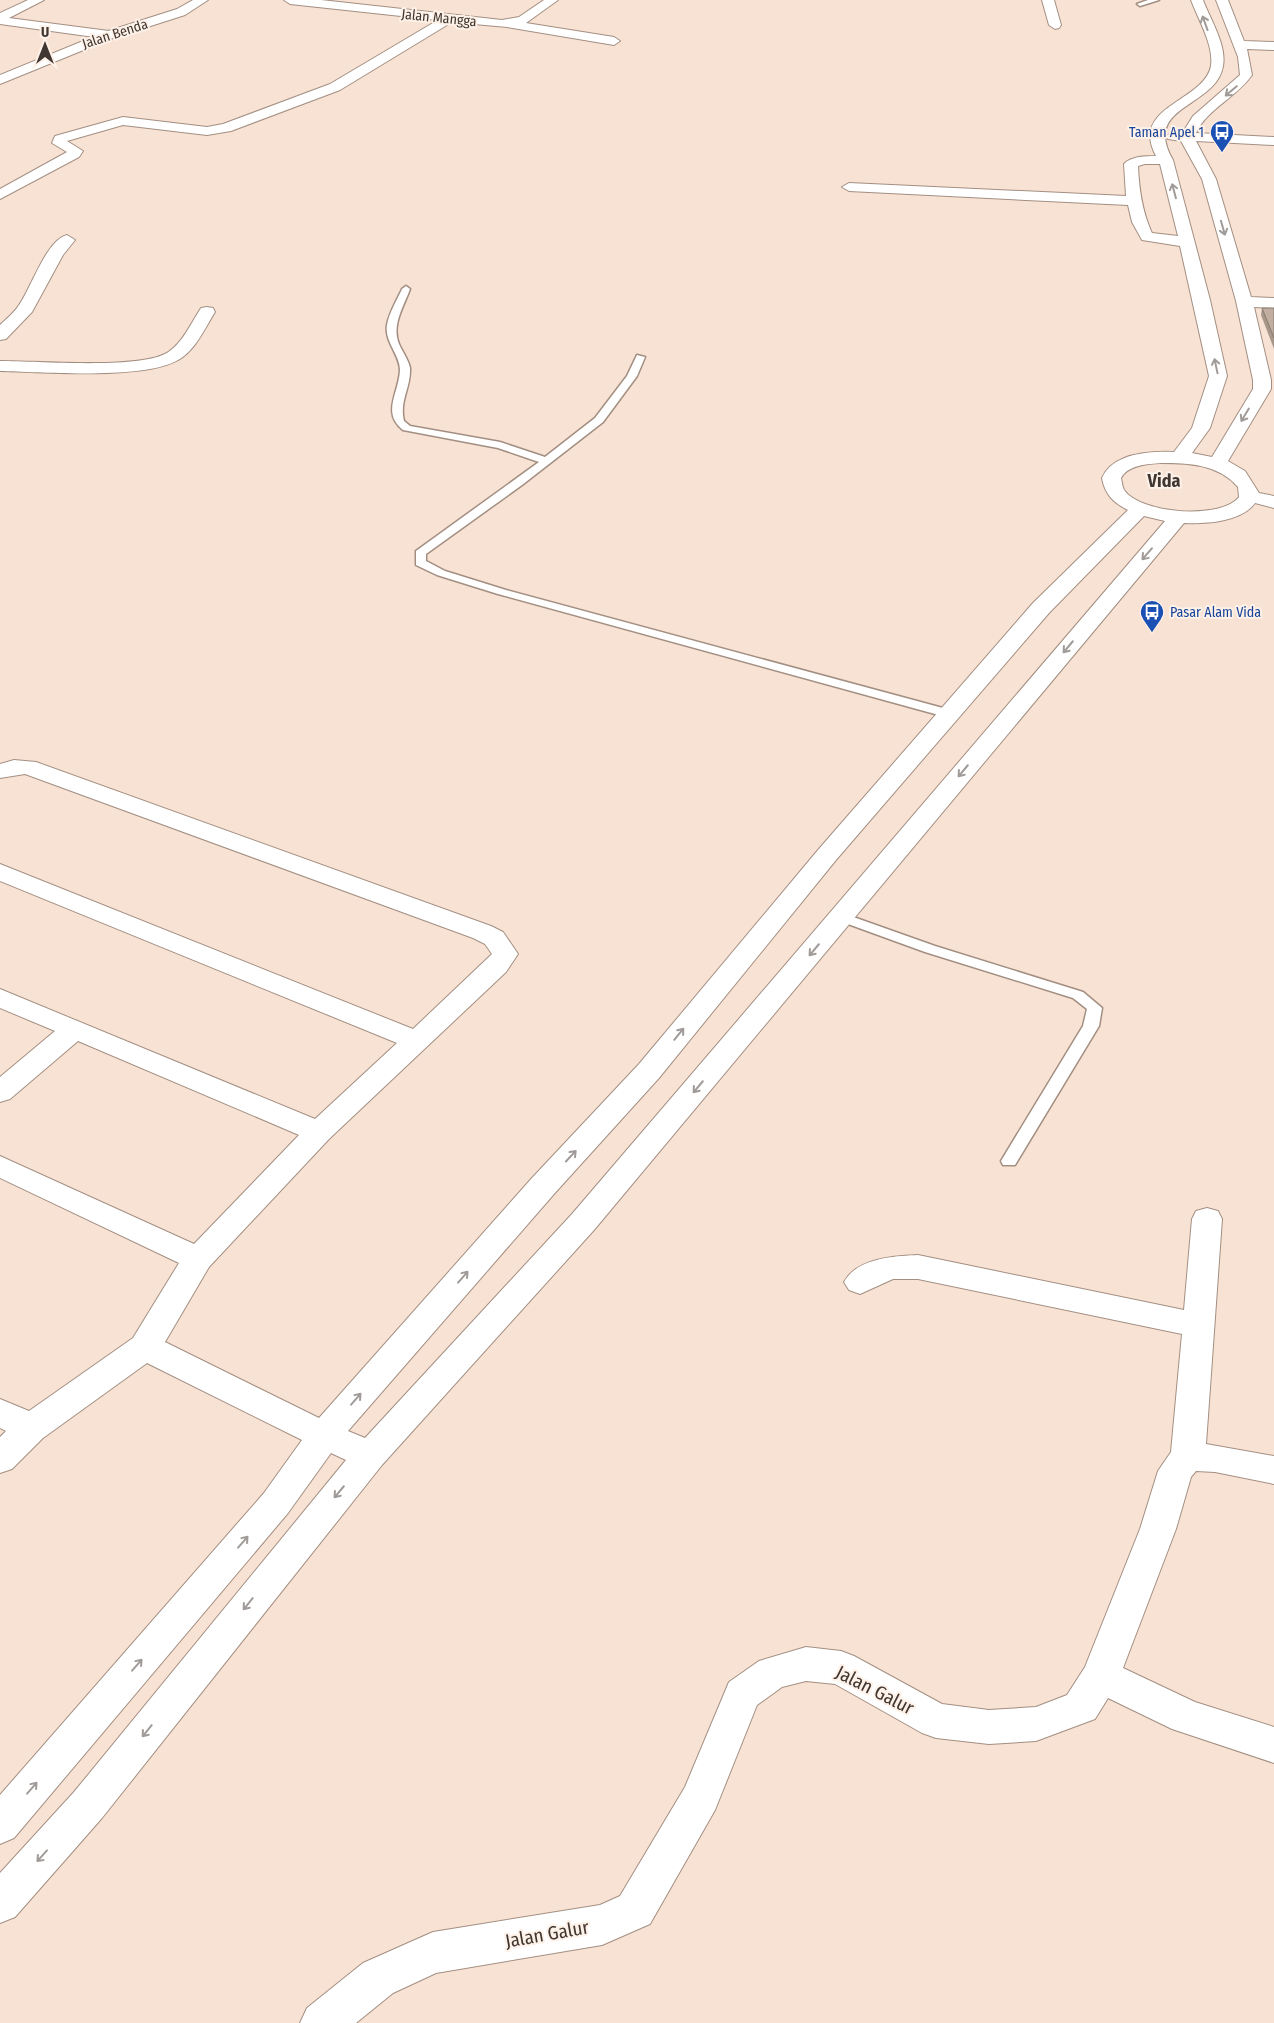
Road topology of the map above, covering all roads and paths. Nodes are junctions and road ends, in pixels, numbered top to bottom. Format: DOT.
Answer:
graph roads {
  1 [pos="38,0"];
  2 [pos="202,0"];
  3 [pos="290,0"];
  4 [pos="552,0"];
  5 [pos="1048,0"];
  6 [pos="1156,0"];
  7 [pos="1197,0"];
  8 [pos="1222,0"];
  9 [pos="1140,4"];
  10 [pos="0,19"];
  11 [pos="447,20"];
  12 [pos="510,24"];
  13 [pos="1055,25"];
  14 [pos="109,35"];
  15 [pos="614,41"];
  16 [pos="1240,44"];
  17 [pos="1274,46"];
  18 [pos="0,80"];
  19 [pos="1157,134"];
  20 [pos="1187,138"];
  21 [pos="1274,141"];
  22 [pos="1166,160"];
  23 [pos="849,187"];
  24 [pos="0,195"];
  25 [pos="1135,201"];
  26 [pos="67,240"];
  27 [pos="1187,242"];
  28 [pos="406,289"];
  29 [pos="1244,301"];
  30 [pos="1274,303"];
  31 [pos="207,312"];
  32 [pos="0,335"];
  33 [pos="640,356"];
  34 [pos="0,366"];
  35 [pos="1247,390"];
  36 [pos="1180,457"];
  37 [pos="546,461"];
  38 [pos="1216,464"];
  39 [pos="1249,496"];
  40 [pos="1274,502"];
  41 [pos="1141,508"];
  42 [pos="1179,517"];
  43 [pos="950,714"];
  44 [pos="0,771"];
  45 [pos="0,872"];
  46 [pos="842,917"];
  47 [pos="0,998"];
  48 [pos="74,1030"];
  49 [pos="418,1041"];
  50 [pos="0,1092"];
  51 [pos="319,1132"];
  52 [pos="1009,1161"];
  53 [pos="0,1166"];
  54 [pos="1206,1219"];
  55 [pos="198,1259"];
  56 [pos="860,1282"];
  57 [pos="1198,1325"];
  58 [pos="145,1347"];
  59 [pos="0,1412"];
  60 [pos="31,1428"];
  61 [pos="324,1436"];
  62 [pos="370,1455"];
  63 [pos="1188,1457"];
  64 [pos="0,1459"];
  65 [pos="1274,1470"];
  66 [pos="1101,1676"];
  67 [pos="1274,1745"];
  68 [pos="0,1825"];
  69 [pos="0,1903"];
  70 [pos="322,2023"];
  1 -- 10 [label="street"];
  2 -- 14 [label="street, Jalan Benda"];
  3 -- 11 [label="street, Jalan Mangga"];
  4 -- 12 [label="street, Jalan Mangga"];
  5 -- 13 [label="street"];
  6 -- 9 [label="lane"];
  19 -- 7 [label="street, one-way"];
  8 -- 16 [label="street"];
  10 -- 14 [label="street"];
  11 -- 12 [label="street, Jalan Mangga"];
  11 -- 24 [label="street"];
  12 -- 15 [label="street"];
  14 -- 18 [label="street, Jalan Benda"];
  16 -- 17 [label="street"];
  16 -- 20 [label="street, one-way"];
  19 -- 20 [label="street"];
  19 -- 22 [label="street"];
  20 -- 21 [label="street"];
  20 -- 29 [label="street, one-way"];
  22 -- 25 [label="street"];
  27 -- 22 [label="street, one-way"];
  23 -- 25 [label="street"];
  25 -- 27 [label="street"];
  26 -- 32 [label="street"];
  35 -- 27 [label="street, one-way"];
  28 -- 37 [label="lane"];
  29 -- 30 [label="street"];
  29 -- 35 [label="street"];
  31 -- 34 [label="street"];
  33 -- 37 [label="lane"];
  35 -- 36 [label="street"];
  35 -- 38 [label="street, one-way"];
  36 -- 38 [label="street"];
  36 -- 41 [label="street"];
  37 -- 43 [label="lane"];
  38 -- 39 [label="street"];
  39 -- 40 [label="street"];
  39 -- 42 [label="street"];
  41 -- 42 [label="street"];
  41 -- 43 [label="street"];
  42 -- 46 [label="street, one-way"];
  61 -- 43 [label="street, one-way"];
  44 -- 49 [label="street"];
  45 -- 49 [label="street"];
  46 -- 52 [label="lane"];
  46 -- 62 [label="street, one-way"];
  47 -- 48 [label="street"];
  48 -- 50 [label="street"];
  48 -- 51 [label="street"];
  49 -- 51 [label="street"];
  51 -- 55 [label="street"];
  53 -- 55 [label="street"];
  54 -- 57 [label="street"];
  55 -- 58 [label="street"];
  56 -- 57 [label="street"];
  57 -- 63 [label="street"];
  58 -- 60 [label="street"];
  58 -- 61 [label="street"];
  59 -- 60 [label="street"];
  60 -- 64 [label="street"];
  61 -- 62 [label="street"];
  68 -- 61 [label="street, one-way"];
  62 -- 69 [label="street, one-way"];
  63 -- 65 [label="street"];
  63 -- 66 [label="street, Jalan Galur"];
  66 -- 67 [label="street"];
  66 -- 70 [label="street, Jalan Galur"];
}
